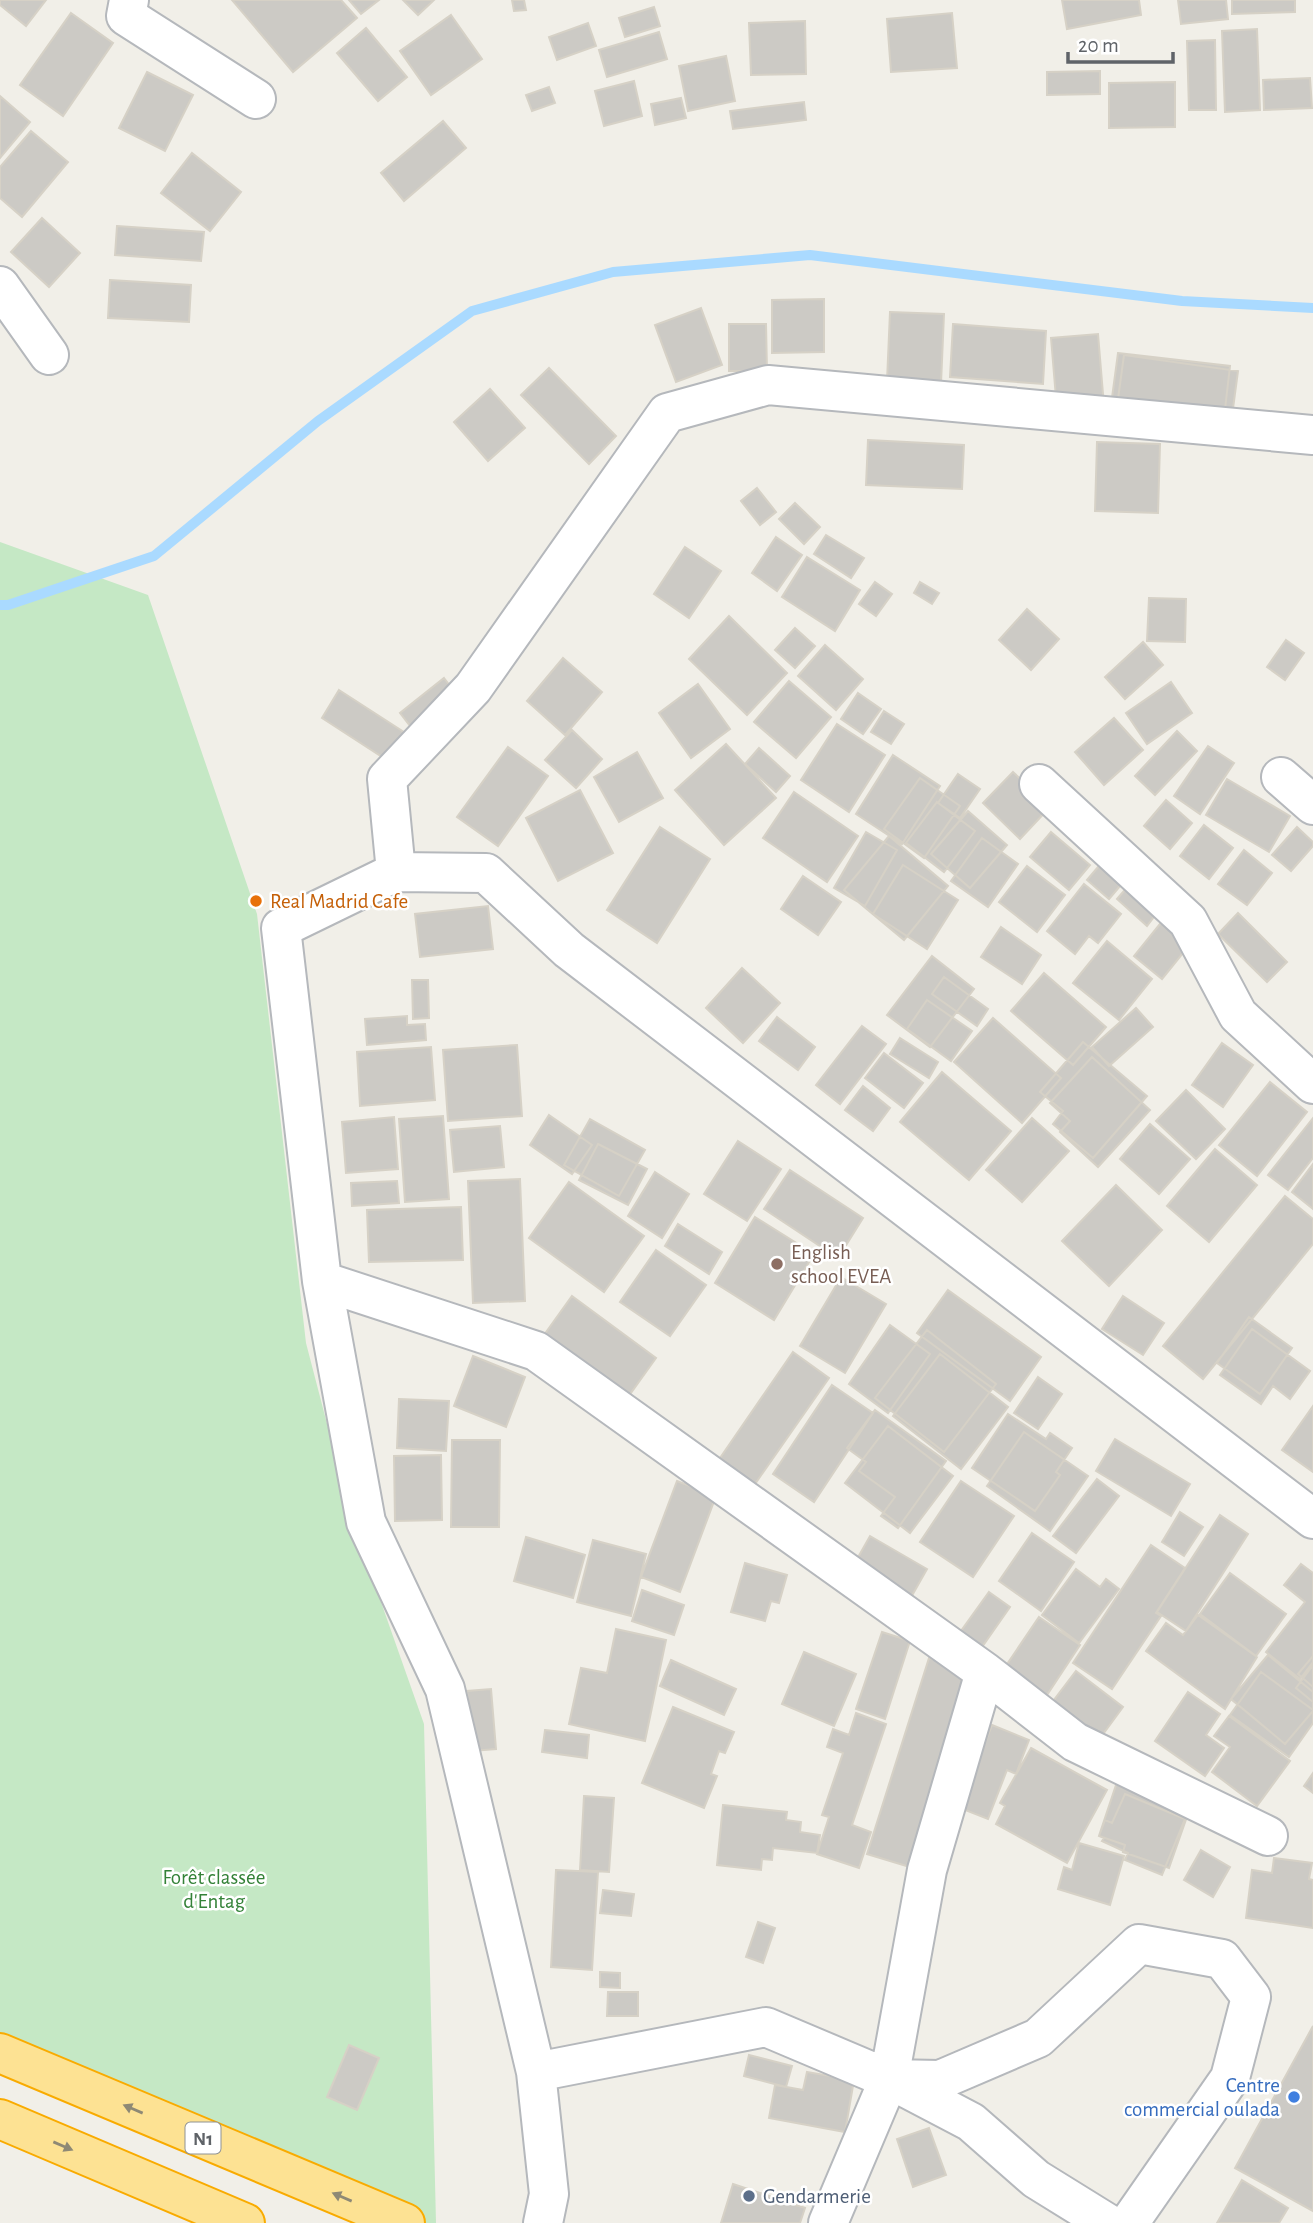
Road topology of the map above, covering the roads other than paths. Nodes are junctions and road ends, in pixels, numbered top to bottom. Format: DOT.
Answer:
graph roads {
  1 [pos="138,5"];
  2 [pos="256,99"];
  3 [pos="0,286"];
  4 [pos="49,355"];
  5 [pos="1313,435"];
  6 [pos="1281,777"];
  7 [pos="1039,784"];
  8 [pos="1313,805"];
  9 [pos="396,872"];
  10 [pos="1313,1084"];
  11 [pos="322,1281"];
  12 [pos="1313,1519"];
  13 [pos="985,1672"];
  14 [pos="1268,1836"];
  15 [pos="0,2053"];
  16 [pos="536,2072"];
  17 [pos="889,2079"];
  18 [pos="0,2119"];
  19 [pos="245,2223"];
  20 [pos="405,2223"];
  21 [pos="543,2223"];
  22 [pos="828,2223"];
  23 [pos="1107,2223"];
  24 [pos="1129,2223"];
  1 -- 2 [label="street"];
  3 -- 4 [label="street"];
  5 -- 9 [label="street"];
  6 -- 8 [label="street"];
  7 -- 10 [label="street"];
  9 -- 11 [label="street"];
  9 -- 12 [label="street"];
  11 -- 13 [label="street"];
  11 -- 16 [label="street"];
  13 -- 14 [label="street"];
  13 -- 17 [label="street"];
  20 -- 15 [label="highway, N1, one-way"];
  16 -- 17 [label="street"];
  16 -- 21 [label="street"];
  17 -- 22 [label="street"];
  17 -- 23 [label="street"];
  17 -- 24 [label="street"];
  18 -- 19 [label="highway, one-way"];
}
